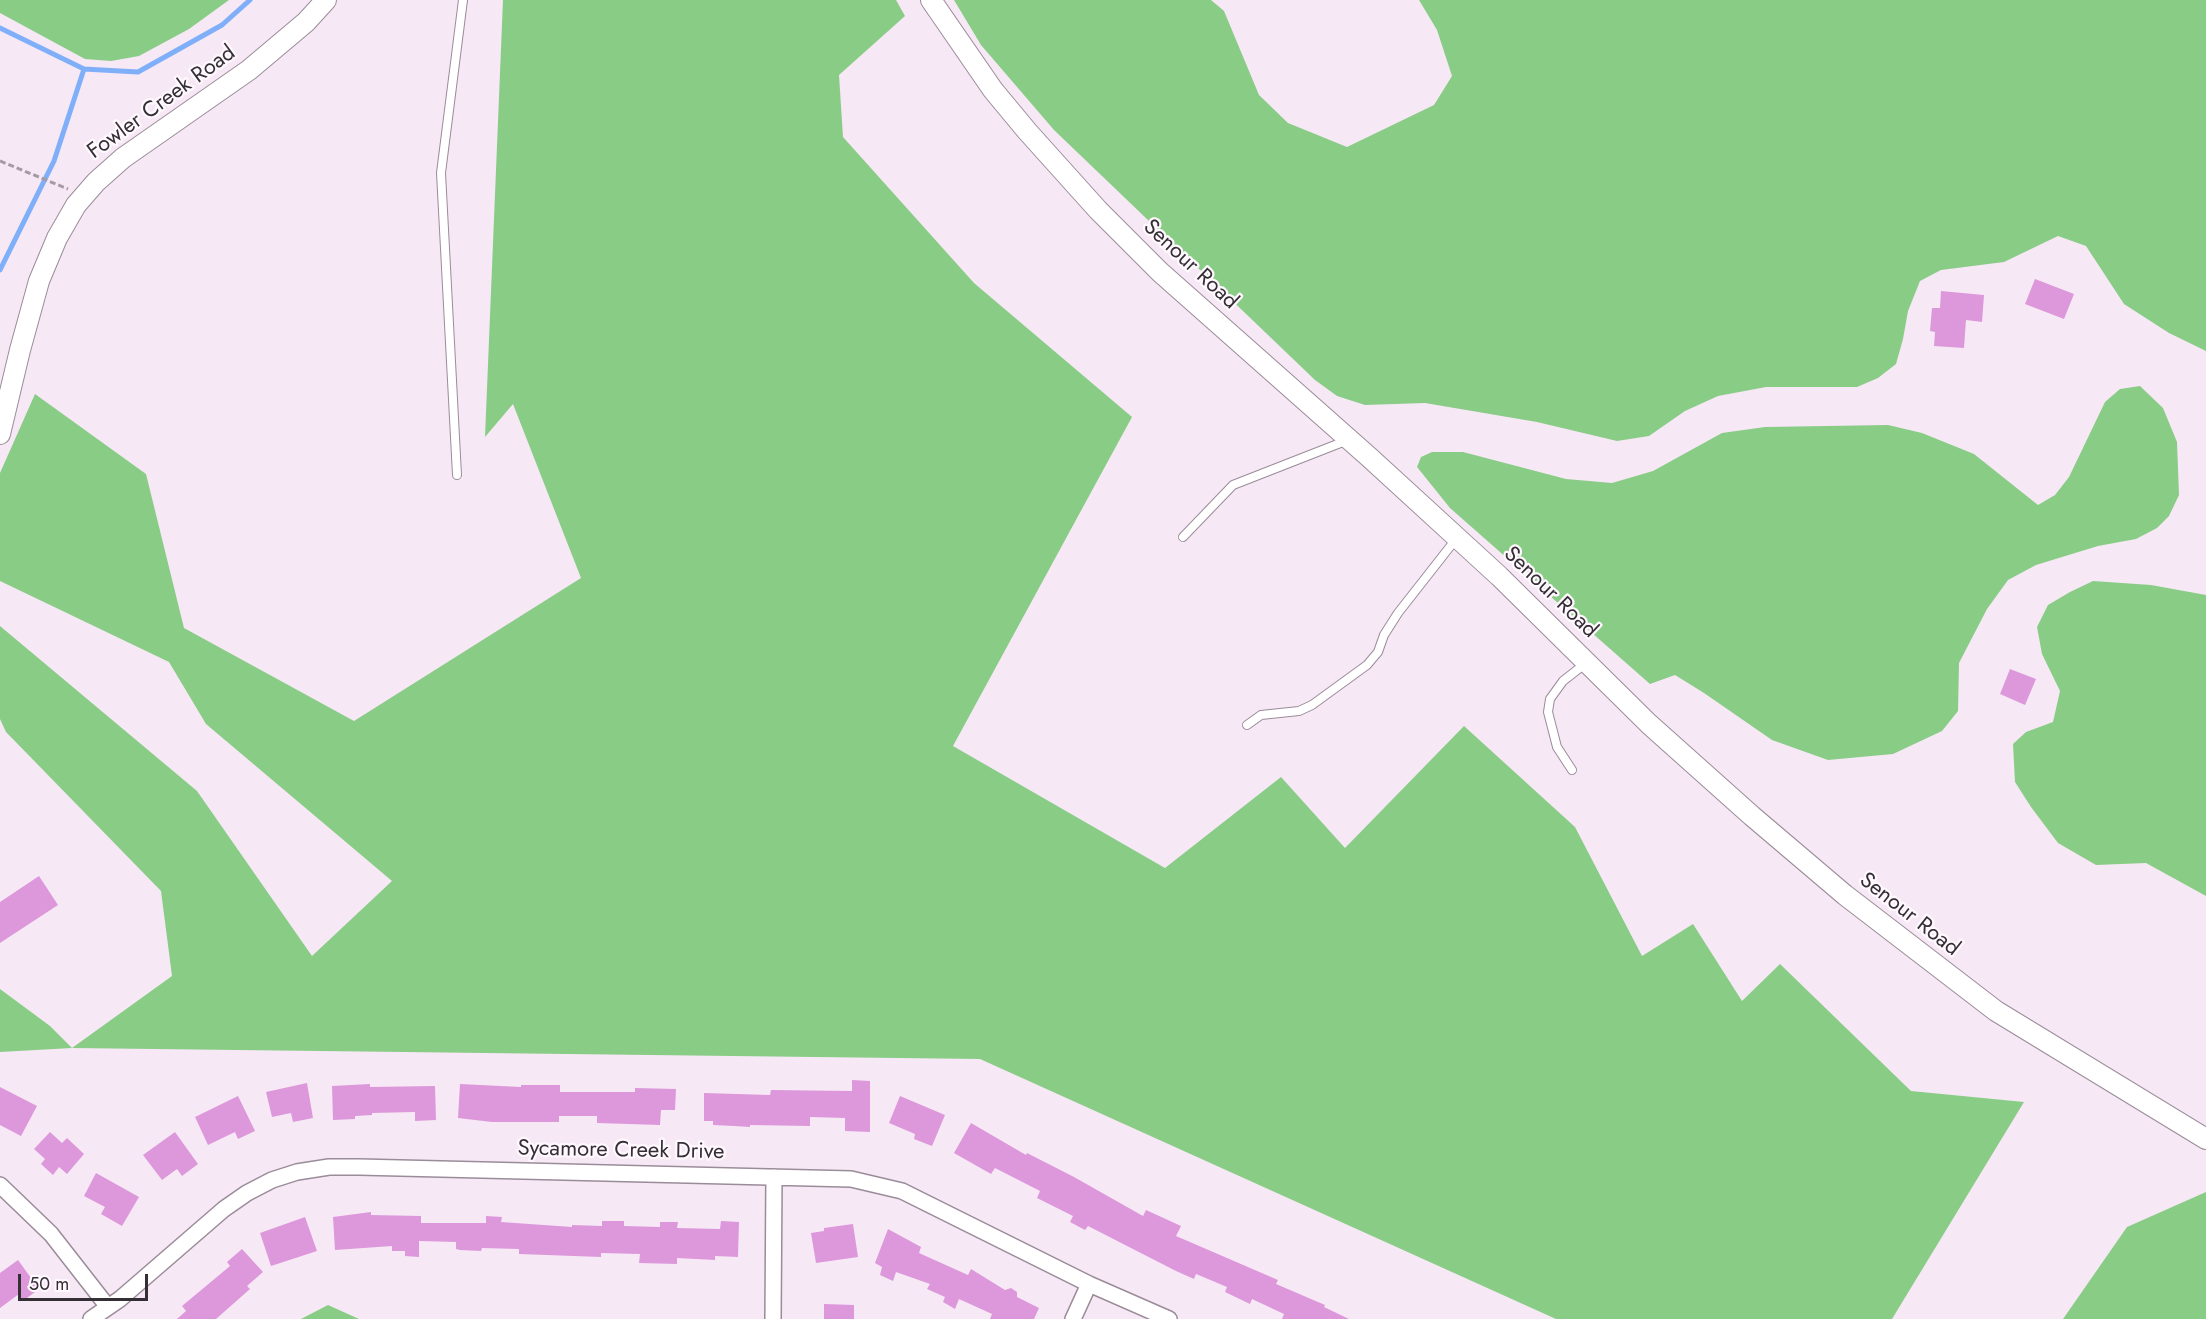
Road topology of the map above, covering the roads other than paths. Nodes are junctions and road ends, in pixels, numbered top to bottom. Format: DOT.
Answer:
graph roads {
  1 [pos="326,0"];
  2 [pos="463,0"];
  3 [pos="931,0"];
  4 [pos="0,434"];
  5 [pos="1349,439"];
  6 [pos="457,475"];
  7 [pos="1183,537"];
  8 [pos="1457,537"];
  9 [pos="1587,662"];
  10 [pos="1247,725"];
  11 [pos="1572,770"];
  12 [pos="2206,1139"];
  13 [pos="774,1177"];
  14 [pos="0,1185"];
  15 [pos="1089,1284"];
  16 [pos="108,1307"];
  17 [pos="91,1319"];
  18 [pos="773,1319"];
  19 [pos="1073,1319"];
  20 [pos="1169,1319"];
  1 -- 4 [label="street, Fowler Creek Road"];
  2 -- 6 [label="lane"];
  3 -- 5 [label="street, Senour Road"];
  5 -- 7 [label="lane"];
  5 -- 8 [label="street, Senour Road"];
  8 -- 9 [label="street, Senour Road"];
  8 -- 10 [label="lane"];
  9 -- 11 [label="lane"];
  9 -- 12 [label="street, Senour Road"];
  13 -- 15 [label="street, Sycamore Creek Drive"];
  13 -- 16 [label="street, Sycamore Creek Drive"];
  13 -- 18 [label="street"];
  14 -- 16 [label="street"];
  15 -- 19 [label="street"];
  15 -- 20 [label="street, Sycamore Creek Drive"];
  16 -- 17 [label="street, Sycamore Creek Drive"];
}
